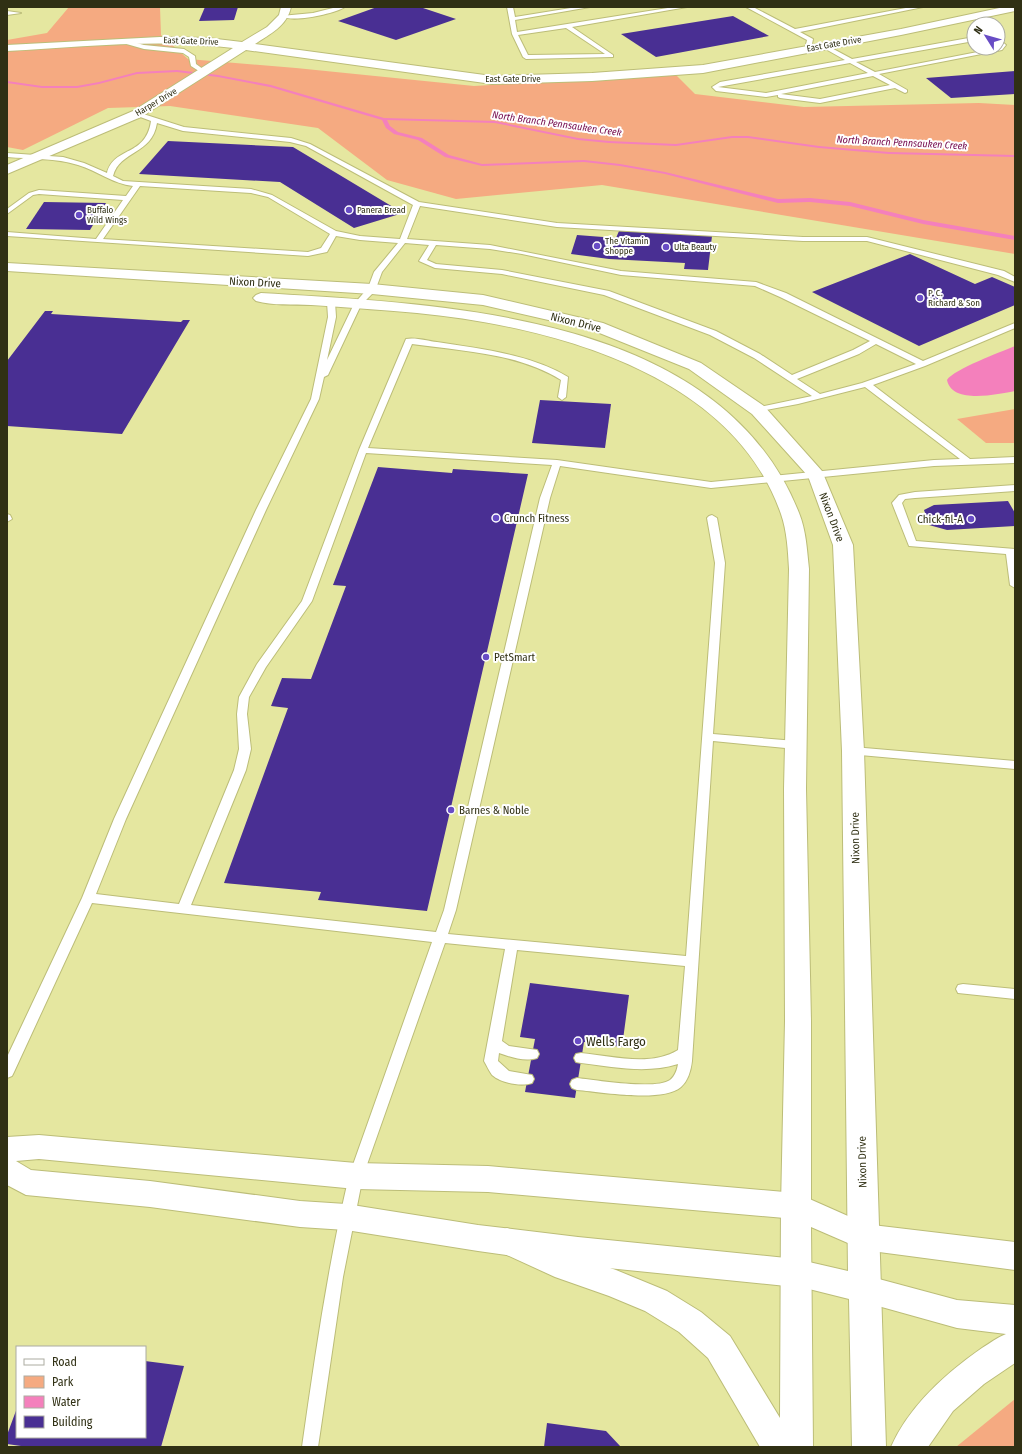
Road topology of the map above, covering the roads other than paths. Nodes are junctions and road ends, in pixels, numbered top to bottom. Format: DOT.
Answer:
graph roads {
  1 [pos="342,7"];
  2 [pos="510,7"];
  3 [pos="587,7"];
  4 [pos="684,7"];
  5 [pos="749,7"];
  6 [pos="920,7"];
  7 [pos="1015,8"];
  8 [pos="285,11"];
  9 [pos="7,12"];
  10 [pos="18,13"];
  11 [pos="512,18"];
  12 [pos="567,26"];
  13 [pos="794,31"];
  14 [pos="515,34"];
  15 [pos="966,40"];
  16 [pos="125,42"];
  17 [pos="246,45"];
  18 [pos="824,46"];
  19 [pos="7,48"];
  20 [pos="808,49"];
  21 [pos="966,55"];
  22 [pos="850,61"];
  23 [pos="204,72"];
  24 [pos="873,73"];
  25 [pos="896,86"];
  26 [pos="905,91"];
  27 [pos="766,95"];
  28 [pos="137,114"];
  29 [pos="154,120"];
  30 [pos="7,155"];
  31 [pos="37,156"];
  32 [pos="7,170"];
  33 [pos="110,176"];
  34 [pos="138,184"];
  35 [pos="128,198"];
  36 [pos="417,204"];
  37 [pos="7,212"];
  38 [pos="334,233"];
  39 [pos="7,234"];
  40 [pos="98,241"];
  41 [pos="402,242"];
  42 [pos="434,243"];
  43 [pos="9,270"];
  44 [pos="1015,280"];
  45 [pos="89,287"];
  46 [pos="372,289"];
  47 [pos="245,297"];
  48 [pos="331,302"];
  49 [pos="358,304"];
  50 [pos="1015,325"];
  51 [pos="877,341"];
  52 [pos="922,364"];
  53 [pos="792,378"];
  54 [pos="866,384"];
  55 [pos="318,388"];
  56 [pos="819,397"];
  57 [pos="562,398"];
  58 [pos="758,410"];
  59 [pos="363,450"];
  60 [pos="966,460"];
  61 [pos="1015,460"];
  62 [pos="557,463"];
  63 [pos="816,475"];
  64 [pos="773,478"];
  65 [pos="1015,488"];
  66 [pos="712,518"];
  67 [pos="1012,552"];
  68 [pos="1015,585"];
  69 [pos="707,737"];
  70 [pos="796,745"];
  71 [pos="853,751"];
  72 [pos="1015,765"];
  73 [pos="88,898"];
  74 [pos="183,909"];
  75 [pos="441,937"];
  76 [pos="512,944"];
  77 [pos="692,962"];
  78 [pos="963,989"];
  79 [pos="1015,994"];
  80 [pos="496,1031"];
  81 [pos="686,1049"];
  82 [pos="532,1054"];
  83 [pos="581,1058"];
  84 [pos="7,1072"];
  85 [pos="527,1080"];
  86 [pos="577,1084"];
  87 [pos="7,1149"];
  88 [pos="7,1170"];
  89 [pos="356,1176"];
  90 [pos="796,1206"];
  91 [pos="346,1217"];
  92 [pos="864,1237"];
  93 [pos="507,1241"];
  94 [pos="1015,1256"];
  95 [pos="796,1273"];
  96 [pos="864,1289"];
  97 [pos="1015,1320"];
  98 [pos="1015,1345"];
  99 [pos="310,1447"];
  100 [pos="778,1447"];
  101 [pos="796,1447"];
  102 [pos="869,1447"];
  103 [pos="908,1447"];
  1 -- 8 [label="lane"];
  2 -- 11 [label="lane"];
  3 -- 11 [label="lane"];
  4 -- 12 [label="lane"];
  5 -- 13 [label="lane"];
  6 -- 13 [label="lane"];
  7 -- 18 [label="main road, East Gate Drive"];
  8 -- 17 [label="main road, Harper Drive"];
  9 -- 10 [label="lane"];
  11 -- 14 [label="lane"];
  12 -- 14 [label="lane"];
  12 -- 14 [label="lane"];
  13 -- 20 [label="lane"];
  15 -- 22 [label="lane"];
  16 -- 17 [label="main road, East Gate Drive"];
  16 -- 19 [label="main road, East Gate Drive"];
  16 -- 23 [label="lane"];
  17 -- 20 [label="main road, East Gate Drive"];
  17 -- 23 [label="main road, Harper Drive"];
  18 -- 20 [label="main road, East Gate Drive"];
  18 -- 22 [label="lane"];
  21 -- 24 [label="lane"];
  22 -- 24 [label="lane"];
  22 -- 27 [label="lane"];
  23 -- 28 [label="main road, Harper Drive"];
  24 -- 25 [label="lane"];
  24 -- 27 [label="lane"];
  25 -- 26 [label="lane"];
  25 -- 27 [label="lane"];
  28 -- 29 [label="lane"];
  28 -- 31 [label="main road, Harper Drive"];
  29 -- 33 [label="lane"];
  29 -- 36 [label="lane"];
  30 -- 31 [label="lane"];
  31 -- 32 [label="main road, Harper Drive"];
  31 -- 33 [label="lane"];
  33 -- 34 [label="lane"];
  34 -- 35 [label="lane"];
  34 -- 38 [label="lane"];
  35 -- 37 [label="lane"];
  35 -- 40 [label="lane"];
  36 -- 41 [label="lane"];
  36 -- 44 [label="lane"];
  38 -- 40 [label="lane"];
  38 -- 41 [label="lane"];
  39 -- 40 [label="lane"];
  41 -- 42 [label="lane"];
  41 -- 46 [label="lane"];
  42 -- 51 [label="lane"];
  42 -- 53 [label="lane"];
  43 -- 45 [label="main road, Nixon Drive"];
  43 -- 46 [label="main road, Nixon Drive"];
  46 -- 49 [label="lane"];
  46 -- 58 [label="main road, Nixon Drive"];
  47 -- 48 [label="main road, Nixon Drive"];
  48 -- 49 [label="main road, Nixon Drive"];
  48 -- 55 [label="lane"];
  49 -- 55 [label="lane"];
  49 -- 64 [label="main road, Nixon Drive"];
  50 -- 52 [label="lane"];
  51 -- 52 [label="lane"];
  51 -- 53 [label="lane"];
  52 -- 54 [label="lane"];
  53 -- 56 [label="lane"];
  54 -- 56 [label="lane"];
  54 -- 60 [label="lane"];
  55 -- 73 [label="lane"];
  56 -- 58 [label="lane"];
  57 -- 59 [label="lane"];
  58 -- 63 [label="main road, Nixon Drive"];
  59 -- 62 [label="lane"];
  59 -- 74 [label="lane"];
  60 -- 61 [label="lane"];
  60 -- 63 [label="lane"];
  62 -- 64 [label="lane"];
  62 -- 75 [label="lane"];
  63 -- 64 [label="lane"];
  63 -- 71 [label="main road, Nixon Drive"];
  64 -- 70 [label="main road, Nixon Drive"];
  65 -- 67 [label="lane"];
  66 -- 69 [label="lane"];
  67 -- 68 [label="lane"];
  69 -- 70 [label="lane"];
  69 -- 77 [label="lane"];
  70 -- 90 [label="main road, Nixon Drive"];
  71 -- 72 [label="lane"];
  71 -- 92 [label="main road, Nixon Drive"];
  73 -- 74 [label="lane"];
  73 -- 84 [label="lane"];
  74 -- 75 [label="lane"];
  75 -- 76 [label="lane"];
  75 -- 89 [label="lane"];
  76 -- 77 [label="lane"];
  76 -- 80 [label="lane"];
  77 -- 81 [label="lane"];
  78 -- 79 [label="lane"];
  80 -- 82 [label="lane"];
  80 -- 85 [label="lane"];
  81 -- 83 [label="lane"];
  81 -- 86 [label="lane"];
  87 -- 89 [label="main road"];
  88 -- 91 [label="main road"];
  89 -- 90 [label="main road"];
  89 -- 91 [label="lane"];
  90 -- 92 [label="main road"];
  90 -- 95 [label="main road, Nixon Drive"];
  91 -- 93 [label="main road"];
  91 -- 99 [label="lane"];
  92 -- 94 [label="main road"];
  92 -- 96 [label="main road, Nixon Drive"];
  93 -- 95 [label="main road"];
  93 -- 100 [label="main road"];
  95 -- 96 [label="main road"];
  95 -- 101 [label="main road, Nixon Drive"];
  96 -- 97 [label="main road"];
  96 -- 102 [label="main road, Nixon Drive"];
  98 -- 103 [label="main road"];
}
